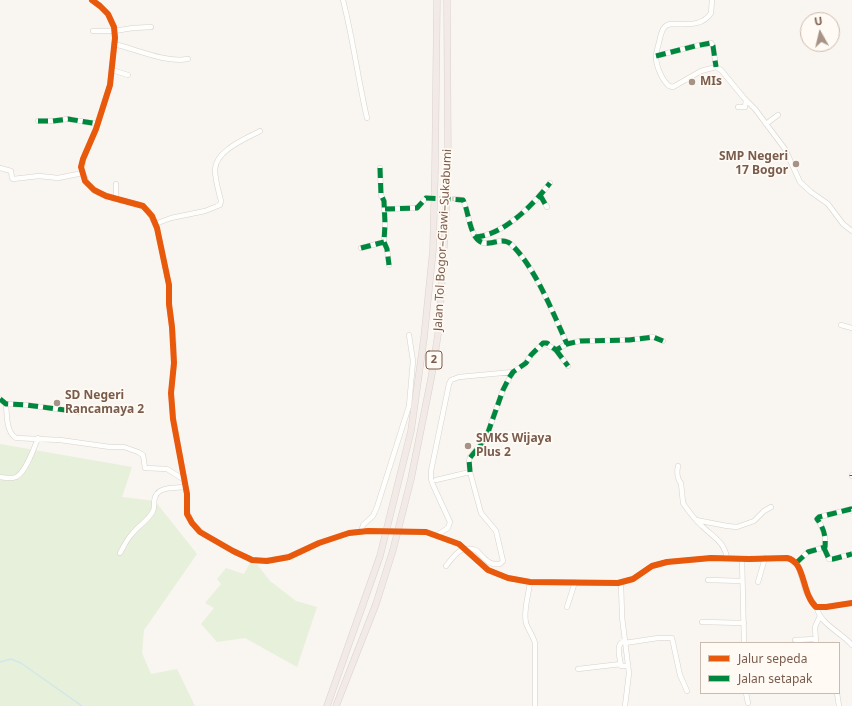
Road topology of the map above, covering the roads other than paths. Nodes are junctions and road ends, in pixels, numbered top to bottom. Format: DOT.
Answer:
graph roads {
  1 [pos="92,0"];
  2 [pos="102,0"];
  3 [pos="344,0"];
  4 [pos="437,0"];
  5 [pos="447,0"];
  6 [pos="712,0"];
  7 [pos="98,4"];
  8 [pos="151,27"];
  9 [pos="93,31"];
  10 [pos="114,31"];
  11 [pos="114,44"];
  12 [pos="656,56"];
  13 [pos="188,59"];
  14 [pos="716,68"];
  15 [pos="112,70"];
  16 [pos="128,75"];
  17 [pos="746,100"];
  18 [pos="738,107"];
  19 [pos="778,115"];
  20 [pos="367,118"];
  21 [pos="38,121"];
  22 [pos="98,124"];
  23 [pos="766,124"];
  24 [pos="260,131"];
  25 [pos="0,168"];
  26 [pos="380,168"];
  27 [pos="83,173"];
  28 [pos="550,183"];
  29 [pos="116,184"];
  30 [pos="540,195"];
  31 [pos="426,198"];
  32 [pos="116,199"];
  33 [pos="456,199"];
  34 [pos="547,207"];
  35 [pos="385,209"];
  36 [pos="155,224"];
  37 [pos="852,231"];
  38 [pos="475,237"];
  39 [pos="384,242"];
  40 [pos="361,248"];
  41 [pos="389,265"];
  42 [pos="841,325"];
  43 [pos="852,328"];
  44 [pos="409,335"];
  45 [pos="663,341"];
  46 [pos="567,344"];
  47 [pos="556,350"];
  48 [pos="568,366"];
  49 [pos="513,372"];
  50 [pos="0,399"];
  51 [pos="6,404"];
  52 [pos="80,412"];
  53 [pos="38,438"];
  54 [pos="678,466"];
  55 [pos="470,472"];
  56 [pos="0,477"];
  57 [pos="183,479"];
  58 [pos="436,480"];
  59 [pos="185,487"];
  60 [pos="771,507"];
  61 [pos="852,509"];
  62 [pos="696,520"];
  63 [pos="360,532"];
  64 [pos="437,535"];
  65 [pos="824,548"];
  66 [pos="466,549"];
  67 [pos="120,553"];
  68 [pos="852,554"];
  69 [pos="727,558"];
  70 [pos="765,558"];
  71 [pos="742,559"];
  72 [pos="796,563"];
  73 [pos="446,566"];
  74 [pos="708,580"];
  75 [pos="742,581"];
  76 [pos="530,582"];
  77 [pos="575,582"];
  78 [pos="622,582"];
  79 [pos="758,582"];
  80 [pos="852,603"];
  81 [pos="567,607"];
  82 [pos="817,608"];
  83 [pos="820,616"];
  84 [pos="702,622"];
  85 [pos="744,623"];
  86 [pos="795,640"];
  87 [pos="816,641"];
  88 [pos="624,642"];
  89 [pos="744,642"];
  90 [pos="852,645"];
  91 [pos="621,664"];
  92 [pos="628,666"];
  93 [pos="578,669"];
  94 [pos="687,691"];
  95 [pos="746,694"];
  96 [pos="837,694"];
  97 [pos="748,703"];
  98 [pos="327,706"];
  99 [pos="336,706"];
  100 [pos="536,706"];
  101 [pos="625,706"];
  102 [pos="839,706"];
  1 -- 7 [label="street"];
  2 -- 7 [label="street"];
  3 -- 20 [label="street"];
  4 -- 98 [label="highway, Jalan Tol Bogor–Ciawi–Sukabumi / 2"];
  5 -- 99 [label="highway, Jalan Tol Bogor–Ciawi–Sukabumi / 2"];
  6 -- 12 [label="street"];
  7 -- 10 [label="street"];
  8 -- 10 [label="street"];
  9 -- 10 [label="street"];
  10 -- 11 [label="street"];
  11 -- 13 [label="street"];
  11 -- 15 [label="street"];
  12 -- 14 [label="street"];
  12 -- 14 [label="street"];
  14 -- 17 [label="street"];
  15 -- 16 [label="street"];
  15 -- 22 [label="street"];
  17 -- 18 [label="street"];
  17 -- 23 [label="street"];
  19 -- 23 [label="street"];
  21 -- 22 [label="street"];
  22 -- 27 [label="street"];
  23 -- 37 [label="street"];
  24 -- 36 [label="street"];
  25 -- 27 [label="street"];
  26 -- 35 [label="street"];
  27 -- 32 [label="street"];
  28 -- 30 [label="street"];
  29 -- 32 [label="street"];
  30 -- 34 [label="street"];
  30 -- 38 [label="street"];
  31 -- 35 [label="street"];
  32 -- 36 [label="street"];
  33 -- 38 [label="street"];
  35 -- 39 [label="street"];
  36 -- 57 [label="street"];
  38 -- 46 [label="street"];
  39 -- 40 [label="street"];
  39 -- 41 [label="street"];
  42 -- 43 [label="street"];
  44 -- 63 [label="street"];
  45 -- 46 [label="street"];
  46 -- 47 [label="street"];
  47 -- 48 [label="street"];
  47 -- 49 [label="street"];
  49 -- 55 [label="street"];
  49 -- 64 [label="street"];
  50 -- 51 [label="street"];
  51 -- 52 [label="street"];
  51 -- 53 [label="street"];
  53 -- 56 [label="street"];
  53 -- 57 [label="street"];
  54 -- 62 [label="street"];
  55 -- 58 [label="street"];
  55 -- 66 [label="street"];
  57 -- 59 [label="street"];
  59 -- 63 [label="street"];
  59 -- 67 [label="street"];
  60 -- 62 [label="street"];
  61 -- 65 [label="street"];
  62 -- 69 [label="street"];
  63 -- 64 [label="street, bridge"];
  64 -- 66 [label="street"];
  65 -- 68 [label="street"];
  65 -- 72 [label="street"];
  66 -- 73 [label="street"];
  66 -- 76 [label="street"];
  69 -- 71 [label="street"];
  69 -- 78 [label="street"];
  70 -- 71 [label="street"];
  70 -- 72 [label="street"];
  70 -- 79 [label="street"];
  71 -- 75 [label="street"];
  72 -- 82 [label="street"];
  74 -- 75 [label="street"];
  75 -- 85 [label="street"];
  76 -- 77 [label="street"];
  76 -- 100 [label="street"];
  77 -- 78 [label="street"];
  77 -- 81 [label="street"];
  78 -- 88 [label="street"];
  80 -- 82 [label="street"];
  82 -- 83 [label="street"];
  83 -- 87 [label="street"];
  83 -- 90 [label="street"];
  84 -- 85 [label="street"];
  85 -- 89 [label="street"];
  86 -- 87 [label="street"];
  88 -- 91 [label="street"];
  88 -- 92 [label="street"];
  88 -- 94 [label="street"];
  91 -- 92 [label="street"];
  91 -- 93 [label="street"];
  92 -- 101 [label="street"];
  95 -- 97 [label="street"];
  96 -- 102 [label="street"];
}
